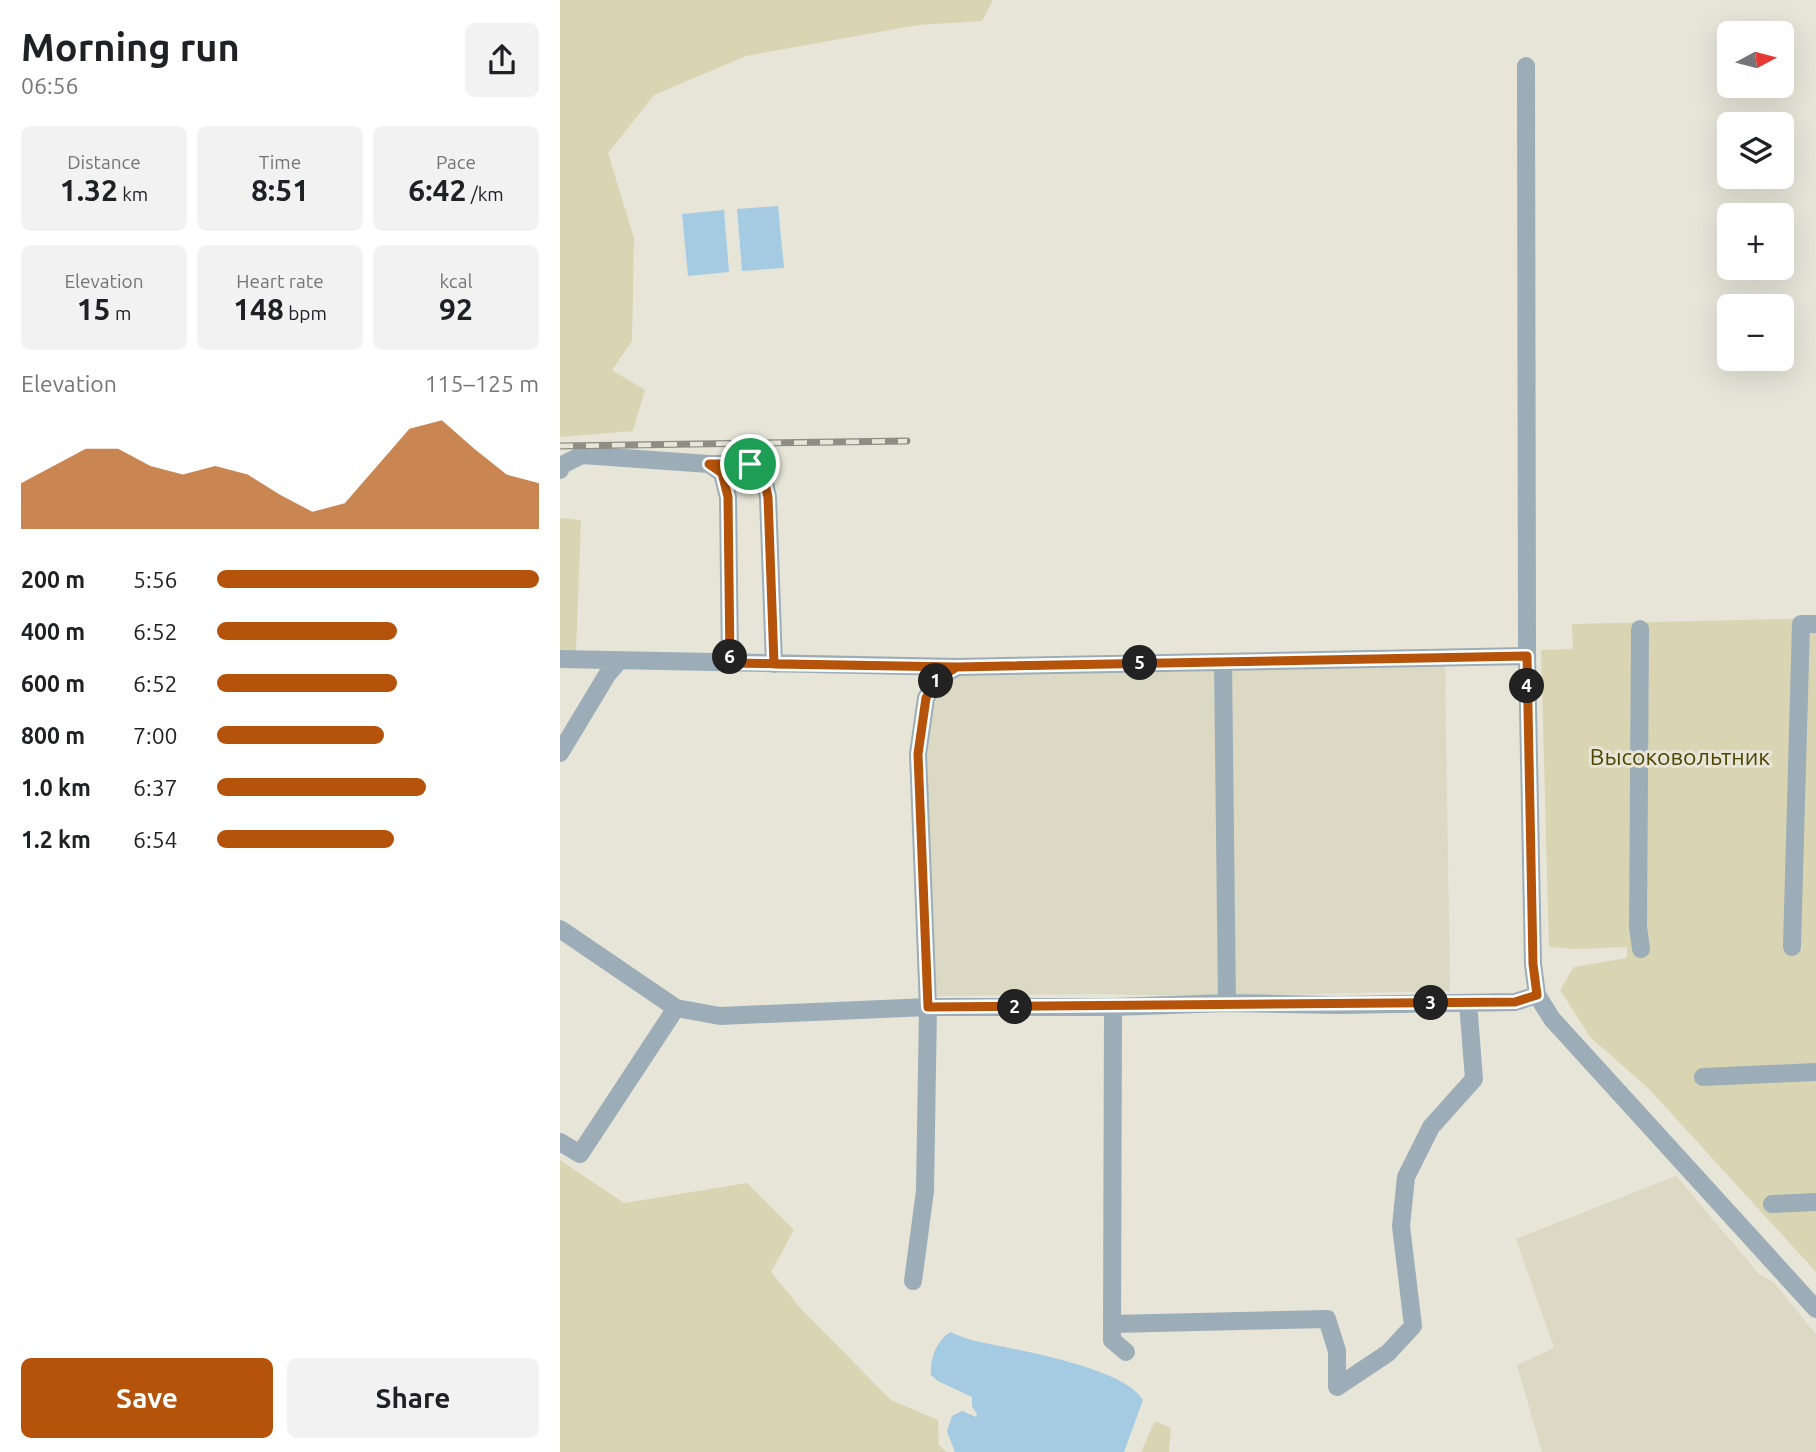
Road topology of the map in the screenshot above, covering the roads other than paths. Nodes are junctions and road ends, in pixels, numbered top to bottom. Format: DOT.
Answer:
graph roads {
  1 [pos="1526,66"];
  2 [pos="709,464"];
  3 [pos="560,470"];
  4 [pos="1816,624"];
  5 [pos="1640,629"];
  6 [pos="1527,656"];
  7 [pos="560,659"];
  8 [pos="619,661"];
  9 [pos="1223,662"];
  10 [pos="730,663"];
  11 [pos="774,664"];
  12 [pos="957,667"];
  13 [pos="560,753"];
  14 [pos="560,929"];
  15 [pos="1792,947"];
  16 [pos="1641,950"];
  17 [pos="1537,995"];
  18 [pos="1227,1003"];
  19 [pos="1468,1003"];
  20 [pos="928,1007"];
  21 [pos="1113,1007"];
  22 [pos="676,1008"];
  23 [pos="1816,1072"];
  24 [pos="1703,1077"];
  25 [pos="560,1142"];
  26 [pos="1816,1202"];
  27 [pos="1772,1204"];
  28 [pos="913,1281"];
  29 [pos="1816,1309"];
  30 [pos="1112,1324"];
  31 [pos="1126,1352"];
  1 -- 6 [label="street"];
  2 -- 3 [label="street"];
  2 -- 10 [label="street"];
  2 -- 11 [label="street"];
  4 -- 15 [label="street"];
  5 -- 16 [label="street"];
  6 -- 9 [label="street"];
  6 -- 17 [label="street"];
  7 -- 8 [label="street"];
  8 -- 10 [label="street"];
  8 -- 13 [label="street"];
  9 -- 12 [label="street"];
  9 -- 18 [label="street"];
  10 -- 11 [label="street"];
  11 -- 12 [label="street"];
  12 -- 20 [label="street"];
  14 -- 22 [label="street"];
  17 -- 19 [label="street"];
  17 -- 29 [label="street"];
  18 -- 19 [label="street"];
  18 -- 21 [label="street"];
  19 -- 30 [label="street"];
  20 -- 21 [label="street"];
  20 -- 22 [label="street"];
  20 -- 28 [label="street"];
  21 -- 30 [label="street"];
  22 -- 25 [label="street"];
  23 -- 24 [label="street"];
  26 -- 27 [label="street"];
  30 -- 31 [label="street"];
}
